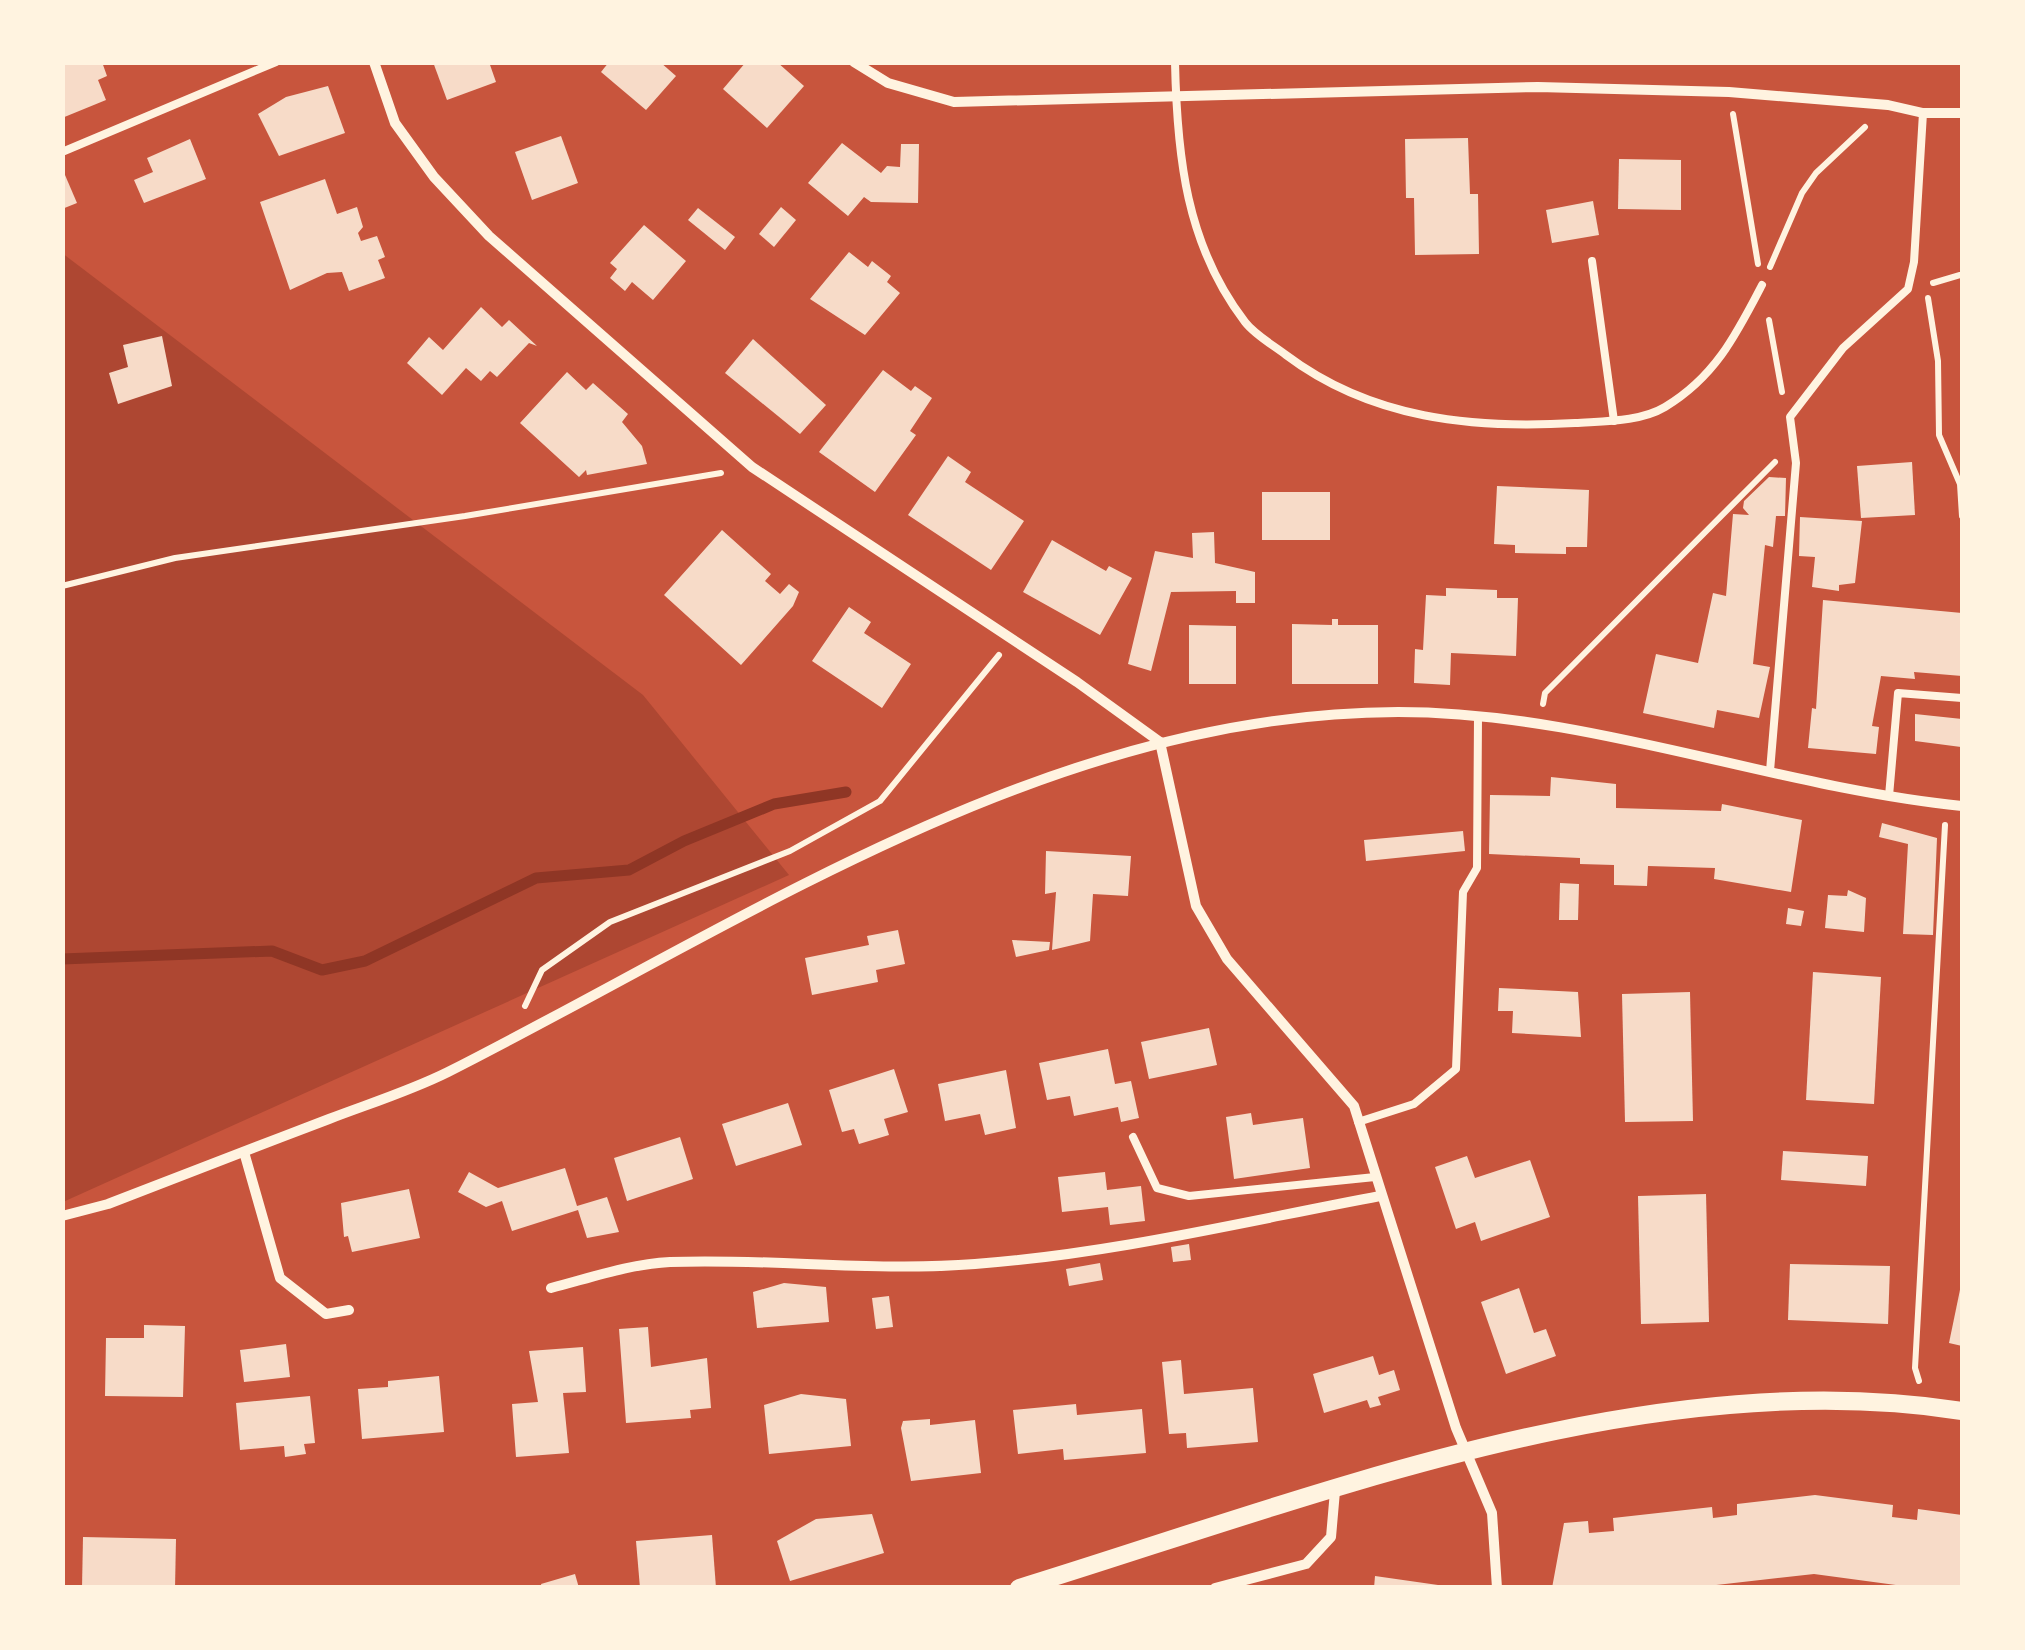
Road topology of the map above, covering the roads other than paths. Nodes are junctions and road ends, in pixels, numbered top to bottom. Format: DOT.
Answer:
graph roads {
  1 [pos="276,62"];
  2 [pos="374,62"];
  3 [pos="854,62"];
  4 [pos="1175,62"];
  5 [pos="1176,97"];
  6 [pos="1923,112"];
  7 [pos="1962,112"];
  8 [pos="62,152"];
  9 [pos="1592,261"];
  10 [pos="1762,284"];
  11 [pos="1614,421"];
  12 [pos="1962,698"];
  13 [pos="1478,717"];
  14 [pos="1160,742"];
  15 [pos="1770,771"];
  16 [pos="1890,796"];
  17 [pos="1962,806"];
  18 [pos="1358,1122"];
  19 [pos="1133,1137"];
  20 [pos="244,1152"];
  21 [pos="1375,1177"];
  22 [pos="1380,1196"];
  23 [pos="62,1216"];
  24 [pos="551,1288"];
  25 [pos="349,1310"];
  26 [pos="1962,1411"];
  27 [pos="1467,1454"];
  28 [pos="1336,1491"];
  29 [pos="1018,1588"];
  30 [pos="1215,1588"];
  31 [pos="1497,1588"];
  1 -- 8 [label="lane"];
  2 -- 14 [label="street"];
  3 -- 5 [label="street"];
  4 -- 5 [label="lane"];
  5 -- 6 [label="street"];
  5 -- 11 [label="lane"];
  6 -- 7 [label="street"];
  6 -- 15 [label="lane"];
  9 -- 11 [label="lane"];
  10 -- 11 [label="lane"];
  12 -- 16 [label="lane"];
  13 -- 14 [label="street"];
  13 -- 15 [label="street"];
  13 -- 18 [label="lane"];
  14 -- 18 [label="street"];
  14 -- 20 [label="street"];
  15 -- 16 [label="street"];
  16 -- 17 [label="street"];
  18 -- 21 [label="street"];
  19 -- 21 [label="lane"];
  20 -- 23 [label="street"];
  20 -- 25 [label="street"];
  21 -- 22 [label="street"];
  22 -- 24 [label="street"];
  22 -- 27 [label="street"];
  26 -- 27 [label="street"];
  27 -- 28 [label="street"];
  27 -- 31 [label="street"];
  28 -- 29 [label="street"];
  28 -- 30 [label="street"];
}
